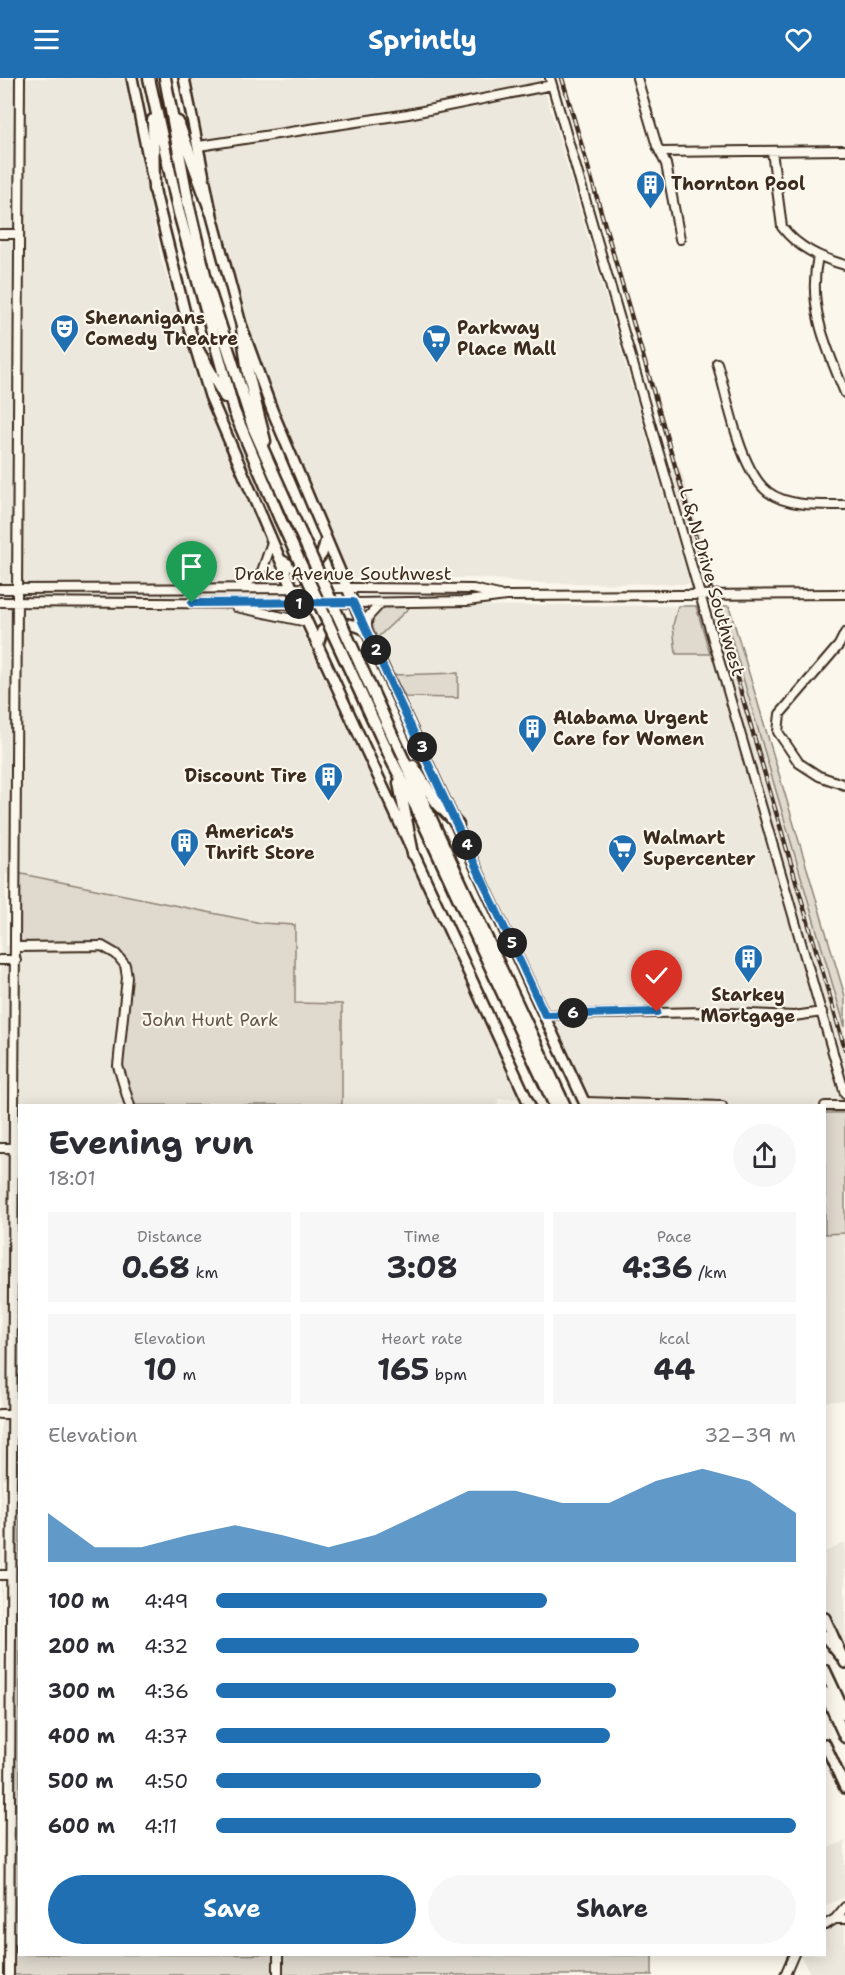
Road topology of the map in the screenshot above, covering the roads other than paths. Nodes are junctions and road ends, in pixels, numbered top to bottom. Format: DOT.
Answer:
graph roads {
  1 [pos="20,78"];
  2 [pos="132,78"];
  3 [pos="149,78"];
  4 [pos="165,78"];
  5 [pos="184,78"];
  6 [pos="637,78"];
  7 [pos="551,82"];
  8 [pos="170,101"];
  9 [pos="154,105"];
  10 [pos="199,146"];
  11 [pos="845,150"];
  12 [pos="772,151"];
  13 [pos="660,152"];
  14 [pos="154,189"];
  15 [pos="211,212"];
  16 [pos="0,234"];
  17 [pos="19,234"];
  18 [pos="680,239"];
  19 [pos="818,256"];
  20 [pos="845,265"];
  21 [pos="242,328"];
  22 [pos="194,343"];
  23 [pos="717,363"];
  24 [pos="845,393"];
  25 [pos="234,411"];
  26 [pos="845,505"];
  27 [pos="291,512"];
  28 [pos="326,539"];
  29 [pos="272,542"];
  30 [pos="281,560"];
  31 [pos="348,588"];
  32 [pos="0,589"];
  33 [pos="124,589"];
  34 [pos="236,589"];
  35 [pos="293,589"];
  36 [pos="467,589"];
  37 [pos="15,590"];
  38 [pos="97,590"];
  39 [pos="845,594"];
  40 [pos="506,596"];
  41 [pos="700,596"];
  42 [pos="457,601"];
  43 [pos="0,602"];
  44 [pos="353,602"];
  45 [pos="15,603"];
  46 [pos="97,603"];
  47 [pos="124,603"];
  48 [pos="210,603"];
  49 [pos="381,603"];
  50 [pos="300,604"];
  51 [pos="307,622"];
  52 [pos="366,630"];
  53 [pos="844,638"];
  54 [pos="318,645"];
  55 [pos="394,739"];
  56 [pos="393,763"];
  57 [pos="845,785"];
  58 [pos="458,825"];
  59 [pos="413,855"];
  60 [pos="16,946"];
  61 [pos="0,960"];
  62 [pos="16,960"];
  63 [pos="822,1012"];
  64 [pos="545,1015"];
  65 [pos="845,1094"];
  66 [pos="129,1104"];
  67 [pos="529,1104"];
  68 [pos="554,1104"];
  69 [pos="564,1104"];
  70 [pos="586,1104"];
  71 [pos="623,1104"];
  72 [pos="826,1106"];
  73 [pos="845,1106"];
  74 [pos="0,1148"];
  75 [pos="15,1148"];
  76 [pos="0,1414"];
  77 [pos="12,1414"];
  78 [pos="0,1575"];
  79 [pos="11,1575"];
  80 [pos="15,1603"];
  81 [pos="826,1620"];
  82 [pos="826,1637"];
  83 [pos="844,1660"];
  84 [pos="826,1673"];
  85 [pos="826,1695"];
  86 [pos="845,1714"];
  87 [pos="845,1737"];
  88 [pos="826,1746"];
  89 [pos="845,1788"];
  90 [pos="845,1907"];
  91 [pos="835,1919"];
  92 [pos="845,1919"];
  93 [pos="826,1924"];
  94 [pos="278,1956"];
  95 [pos="793,1956"];
  96 [pos="9,1975"];
  97 [pos="278,1975"];
  98 [pos="785,1975"];
  1 -- 17 [label="street"];
  2 -- 14 [label="main road"];
  3 -- 9 [label="highway"];
  4 -- 8 [label="highway"];
  5 -- 10 [label="main road"];
  6 -- 13 [label="street"];
  7 -- 10 [label="street"];
  7 -- 41 [label="street, L & N Drive Southwest"];
  8 -- 15 [label="highway"];
  8 -- 27 [label="highway"];
  9 -- 14 [label="highway"];
  9 -- 25 [label="highway"];
  10 -- 15 [label="main road"];
  11 -- 12 [label="street"];
  12 -- 13 [label="street"];
  12 -- 19 [label="street"];
  13 -- 18 [label="street"];
  14 -- 22 [label="main road"];
  15 -- 21 [label="main road"];
  16 -- 17 [label="street"];
  17 -- 37 [label="street"];
  19 -- 20 [label="street"];
  19 -- 24 [label="street"];
  21 -- 27 [label="highway"];
  21 -- 28 [label="main road"];
  22 -- 25 [label="highway"];
  22 -- 29 [label="main road"];
  23 -- 26 [label="street"];
  25 -- 56 [label="highway, bridge"];
  27 -- 55 [label="highway, bridge"];
  28 -- 30 [label="main road"];
  28 -- 31 [label="main road"];
  29 -- 30 [label="main road"];
  29 -- 34 [label="street"];
  30 -- 35 [label="main road"];
  31 -- 35 [label="street, Drake Avenue Southwest"];
  31 -- 36 [label="street, Drake Avenue Southwest"];
  31 -- 44 [label="main road"];
  32 -- 37 [label="street, Drake Avenue Southwest"];
  33 -- 34 [label="street, Drake Avenue Southwest"];
  33 -- 38 [label="street, Drake Avenue Southwest"];
  33 -- 47 [label="street"];
  34 -- 35 [label="street, Drake Avenue Southwest"];
  35 -- 50 [label="main road"];
  36 -- 40 [label="street, Drake Avenue Southwest"];
  36 -- 42 [label="street"];
  37 -- 38 [label="street, Drake Avenue Southwest"];
  37 -- 45 [label="street"];
  38 -- 46 [label="street"];
  39 -- 41 [label="street, Drake Avenue Southwest"];
  40 -- 41 [label="street, Drake Avenue Southwest"];
  40 -- 42 [label="street, Drake Avenue Southwest"];
  41 -- 63 [label="street, L & N Drive Southwest"];
  42 -- 49 [label="street, Drake Avenue Southwest"];
  43 -- 45 [label="street, Drake Avenue Southwest"];
  44 -- 49 [label="street, Drake Avenue Southwest"];
  44 -- 50 [label="street, Drake Avenue Southwest"];
  44 -- 52 [label="main road"];
  45 -- 46 [label="street, Drake Avenue Southwest"];
  45 -- 60 [label="street"];
  46 -- 47 [label="street, Drake Avenue Southwest"];
  47 -- 48 [label="street, Drake Avenue Southwest"];
  48 -- 50 [label="street, Drake Avenue Southwest"];
  48 -- 51 [label="street"];
  49 -- 52 [label="street"];
  50 -- 51 [label="main road"];
  51 -- 54 [label="main road"];
  52 -- 54 [label="main road"];
  52 -- 58 [label="main road"];
  53 -- 57 [label="street"];
  54 -- 59 [label="main road"];
  55 -- 58 [label="highway"];
  55 -- 69 [label="highway"];
  56 -- 59 [label="highway"];
  56 -- 68 [label="highway"];
  58 -- 64 [label="main road"];
  59 -- 67 [label="main road"];
  60 -- 62 [label="street"];
  60 -- 66 [label="street"];
  61 -- 62 [label="street"];
  62 -- 75 [label="street"];
  63 -- 64 [label="street"];
  63 -- 65 [label="street, L & N Drive Southwest"];
  64 -- 70 [label="main road"];
  70 -- 71 [label="street"];
  72 -- 73 [label="street"];
  74 -- 75 [label="street"];
  75 -- 77 [label="street"];
  76 -- 77 [label="street"];
  77 -- 79 [label="street"];
  78 -- 79 [label="street"];
  79 -- 80 [label="street"];
  80 -- 96 [label="street"];
  81 -- 83 [label="main road"];
  82 -- 83 [label="highway"];
  84 -- 86 [label="highway"];
  85 -- 87 [label="highway"];
  88 -- 89 [label="main road"];
  90 -- 91 [label="street"];
  91 -- 92 [label="street"];
  91 -- 93 [label="street"];
  94 -- 97 [label="street"];
  95 -- 98 [label="street"];
}
